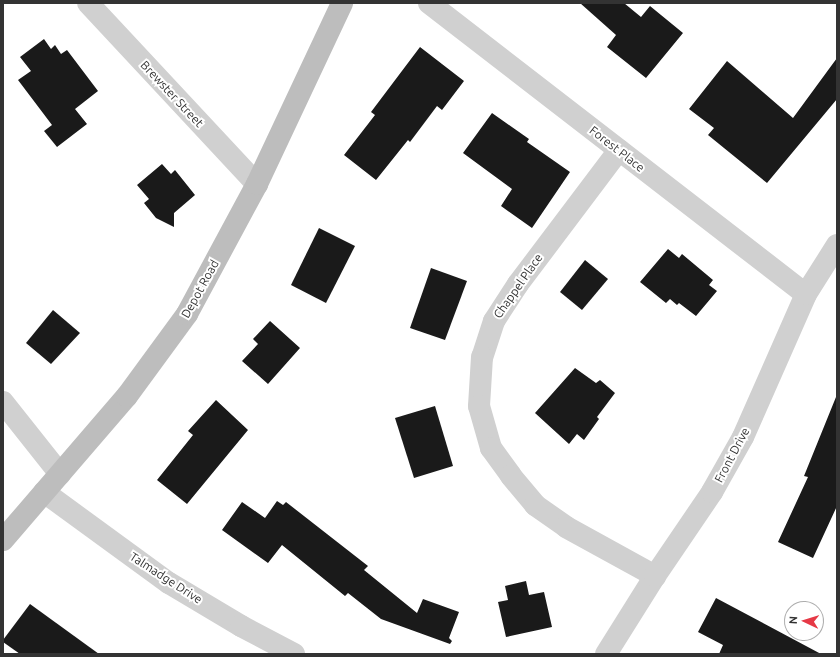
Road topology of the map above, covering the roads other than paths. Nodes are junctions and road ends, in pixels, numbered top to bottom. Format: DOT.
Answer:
graph roads {
  1 [pos="88,3"];
  2 [pos="342,3"];
  3 [pos="429,3"];
  4 [pos="619,150"];
  5 [pos="257,184"];
  6 [pos="837,245"];
  7 [pos="806,294"];
  8 [pos="3,402"];
  9 [pos="60,474"];
  10 [pos="44,492"];
  11 [pos="3,540"];
  12 [pos="655,576"];
  13 [pos="294,654"];
  14 [pos="606,654"];
  1 -- 5 [label="street, Brewster Street"];
  2 -- 5 [label="street, Depot Road"];
  3 -- 4 [label="street, Forest Place"];
  4 -- 7 [label="street, Forest Place"];
  4 -- 12 [label="street, Chappel Place"];
  5 -- 9 [label="street, Depot Road"];
  6 -- 7 [label="street, Front Drive"];
  7 -- 12 [label="street, Front Drive"];
  8 -- 9 [label="street"];
  9 -- 10 [label="street, Depot Road"];
  10 -- 11 [label="street, Depot Road"];
  10 -- 13 [label="street, Talmadge Drive"];
  12 -- 14 [label="street, Front Drive"];
}
